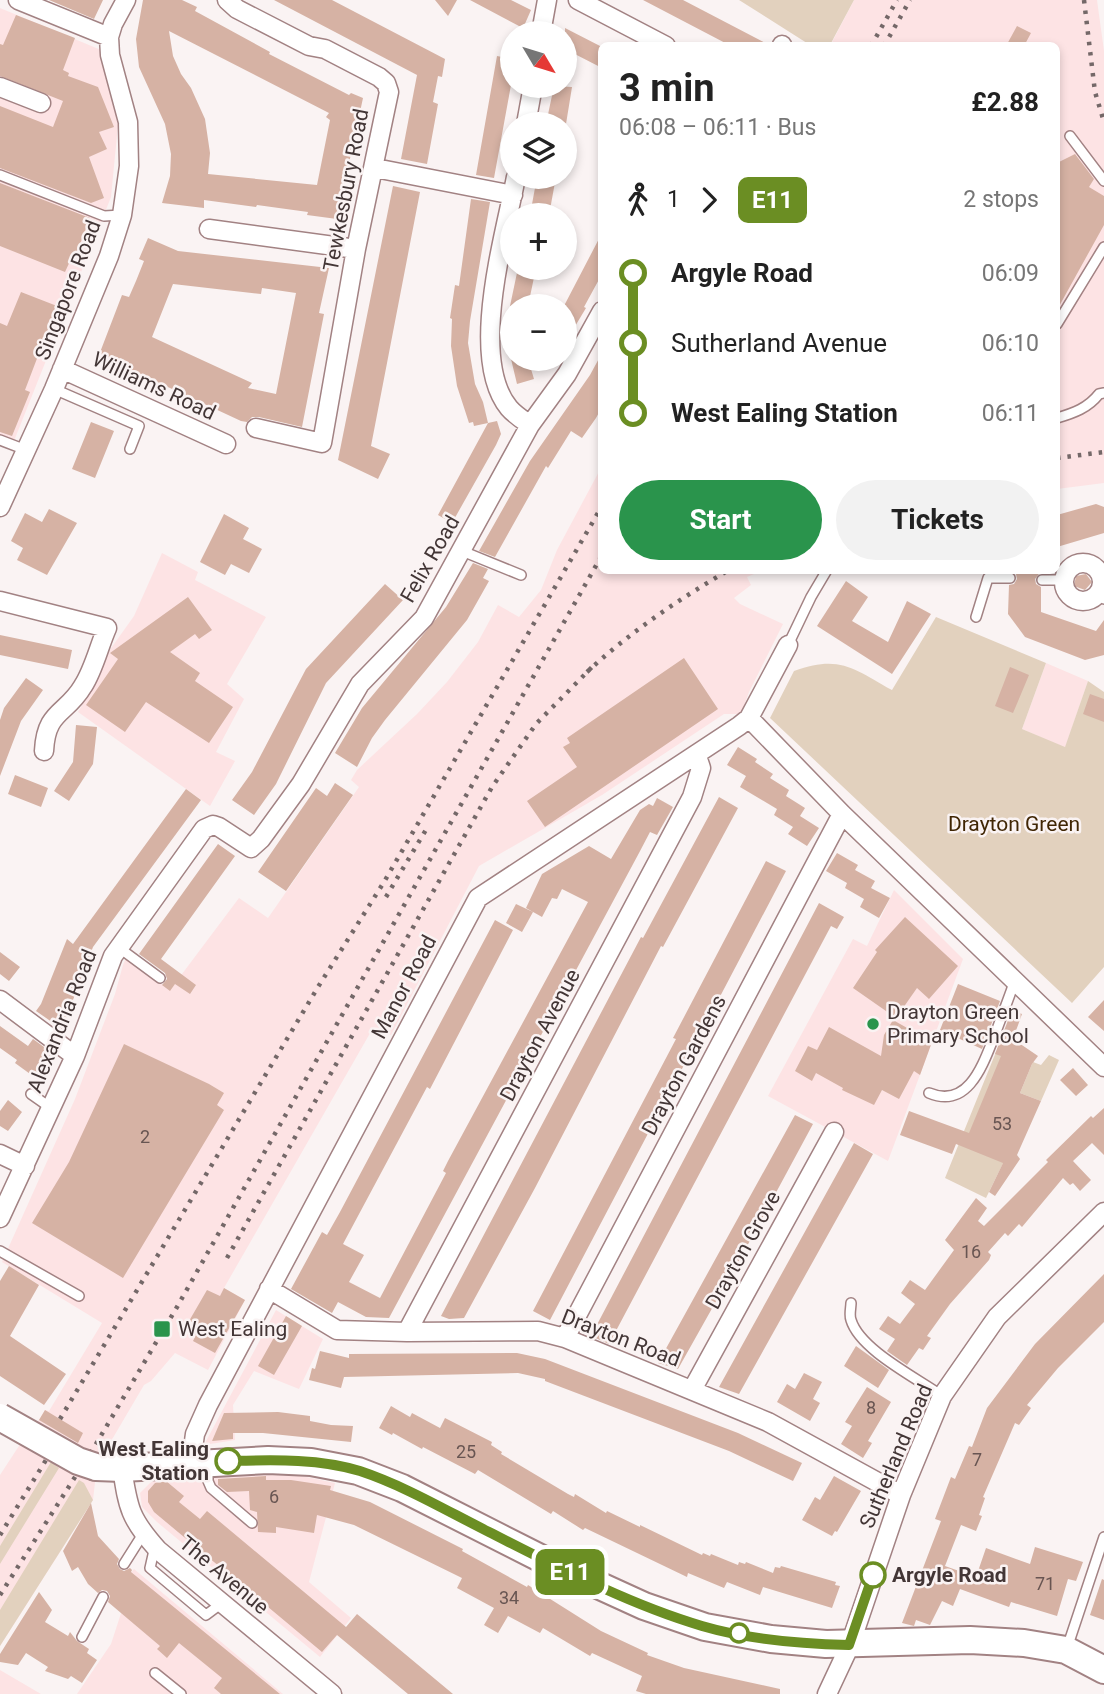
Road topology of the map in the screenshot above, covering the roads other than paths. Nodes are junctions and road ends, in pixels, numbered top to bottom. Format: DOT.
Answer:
graph roads {
  1 [pos="18,0"];
  2 [pos="126,0"];
  3 [pos="228,0"];
  4 [pos="547,0"];
  5 [pos="578,0"];
  6 [pos="543,21"];
  7 [pos="109,37"];
  8 [pos="658,42"];
  9 [pos="0,87"];
  10 [pos="41,103"];
  11 [pos="1070,136"];
  12 [pos="375,168"];
  13 [pos="0,174"];
  14 [pos="1104,181"];
  15 [pos="514,189"];
  16 [pos="513,195"];
  17 [pos="122,215"];
  18 [pos="209,229"];
  19 [pos="1104,247"];
  20 [pos="356,249"];
  21 [pos="598,318"];
  22 [pos="1060,319"];
  23 [pos="62,369"];
  24 [pos="54,389"];
  25 [pos="1104,393"];
  26 [pos="1060,417"];
  27 [pos="530,425"];
  28 [pos="256,428"];
  29 [pos="0,439"];
  30 [pos="226,444"];
  31 [pos="130,449"];
  32 [pos="26,450"];
  33 [pos="0,507"];
  34 [pos="462,551"];
  35 [pos="1101,568"];
  36 [pos="825,574"];
  37 [pos="521,575"];
  38 [pos="1010,578"];
  39 [pos="1042,580"];
  40 [pos="1065,580"];
  41 [pos="1101,596"];
  42 [pos="0,600"];
  43 [pos="976,617"];
  44 [pos="788,645"];
  45 [pos="749,718"];
  46 [pos="44,751"];
  47 [pos="697,756"];
  48 [pos="842,814"];
  49 [pos="251,848"];
  50 [pos="118,947"];
  51 [pos="160,978"];
  52 [pos="1015,980"];
  53 [pos="0,1000"];
  54 [pos="75,1056"];
  55 [pos="1104,1067"];
  56 [pos="929,1093"];
  57 [pos="31,1094"];
  58 [pos="51,1108"];
  59 [pos="834,1132"];
  60 [pos="0,1154"];
  61 [pos="25,1166"];
  62 [pos="1104,1212"];
  63 [pos="0,1217"];
  64 [pos="0,1251"];
  65 [pos="269,1289"];
  66 [pos="79,1296"];
  67 [pos="851,1303"];
  68 [pos="407,1332"];
  69 [pos="565,1338"];
  70 [pos="692,1390"];
  71 [pos="942,1396"];
  72 [pos="0,1417"];
  73 [pos="200,1463"];
  74 [pos="109,1467"];
  75 [pos="901,1495"];
  76 [pos="252,1522"];
  77 [pos="1104,1537"];
  78 [pos="149,1540"];
  79 [pos="124,1564"];
  80 [pos="103,1597"];
  81 [pos="82,1637"];
  82 [pos="849,1645"];
  83 [pos="1066,1650"];
  84 [pos="1104,1670"];
  85 [pos="155,1673"];
  86 [pos="181,1694"];
  87 [pos="332,1694"];
  88 [pos="827,1694"];
  1 -- 7 [label="street"];
  2 -- 7 [label="street"];
  3 -- 12 [label="street, Tewkesbury Road"];
  4 -- 6 [label="street"];
  5 -- 8 [label="street"];
  7 -- 17 [label="street, Singapore Road"];
  9 -- 10 [label="street"];
  11 -- 14 [label="lane"];
  12 -- 16 [label="street"];
  12 -- 20 [label="street, Tewkesbury Road"];
  13 -- 17 [label="lane"];
  15 -- 16 [label="street"];
  16 -- 27 [label="street"];
  17 -- 23 [label="street, Singapore Road"];
  18 -- 20 [label="street"];
  19 -- 22 [label="lane"];
  20 -- 28 [label="street, Tewkesbury Road"];
  21 -- 27 [label="street, Felix Road"];
  23 -- 24 [label="street, Singapore Road"];
  23 -- 30 [label="street, Williams Road"];
  24 -- 31 [label="lane"];
  24 -- 32 [label="street, Singapore Road"];
  25 -- 26 [label="lane"];
  27 -- 34 [label="street, Felix Road"];
  29 -- 32 [label="lane"];
  32 -- 33 [label="street, Singapore Road"];
  34 -- 37 [label="lane"];
  34 -- 49 [label="street, Felix Road"];
  35 -- 40 [label="street"];
  35 -- 41 [label="street"];
  36 -- 44 [label="lane"];
  38 -- 43 [label="lane"];
  39 -- 40 [label="lane"];
  40 -- 41 [label="street"];
  42 -- 46 [label="street"];
  44 -- 45 [label="street, Manor Road"];
  45 -- 47 [label="street, Manor Road"];
  45 -- 48 [label="street"];
  47 -- 65 [label="street, Manor Road"];
  47 -- 68 [label="street, Drayton Avenue"];
  48 -- 52 [label="street"];
  48 -- 69 [label="street, Drayton Gardens"];
  49 -- 50 [label="street, Alexandria Road"];
  50 -- 51 [label="lane"];
  50 -- 54 [label="street, Alexandria Road"];
  52 -- 55 [label="street"];
  52 -- 56 [label="lane"];
  53 -- 54 [label="street"];
  54 -- 58 [label="street, Alexandria Road"];
  57 -- 58 [label="lane"];
  58 -- 61 [label="street, Alexandria Road"];
  59 -- 70 [label="street, Drayton Grove"];
  60 -- 61 [label="street"];
  61 -- 63 [label="street, Alexandria Road"];
  62 -- 71 [label="street, Sutherland Road"];
  64 -- 66 [label="lane"];
  65 -- 68 [label="street, Drayton Road"];
  65 -- 73 [label="street, Manor Road"];
  67 -- 71 [label="lane"];
  68 -- 69 [label="street, Drayton Road"];
  69 -- 70 [label="street, Drayton Road"];
  70 -- 75 [label="street, Drayton Road"];
  71 -- 75 [label="street, Sutherland Road"];
  72 -- 74 [label="main road, bridge"];
  73 -- 74 [label="main road"];
  73 -- 76 [label="lane"];
  73 -- 82 [label="main road"];
  74 -- 78 [label="street, The Avenue"];
  75 -- 82 [label="street, Sutherland Road"];
  77 -- 83 [label="lane"];
  78 -- 79 [label="lane"];
  78 -- 87 [label="street, The Avenue"];
  80 -- 81 [label="lane"];
  82 -- 83 [label="main road"];
  82 -- 88 [label="street, Sutherland Road"];
  83 -- 84 [label="main road"];
  85 -- 86 [label="lane"];
}
